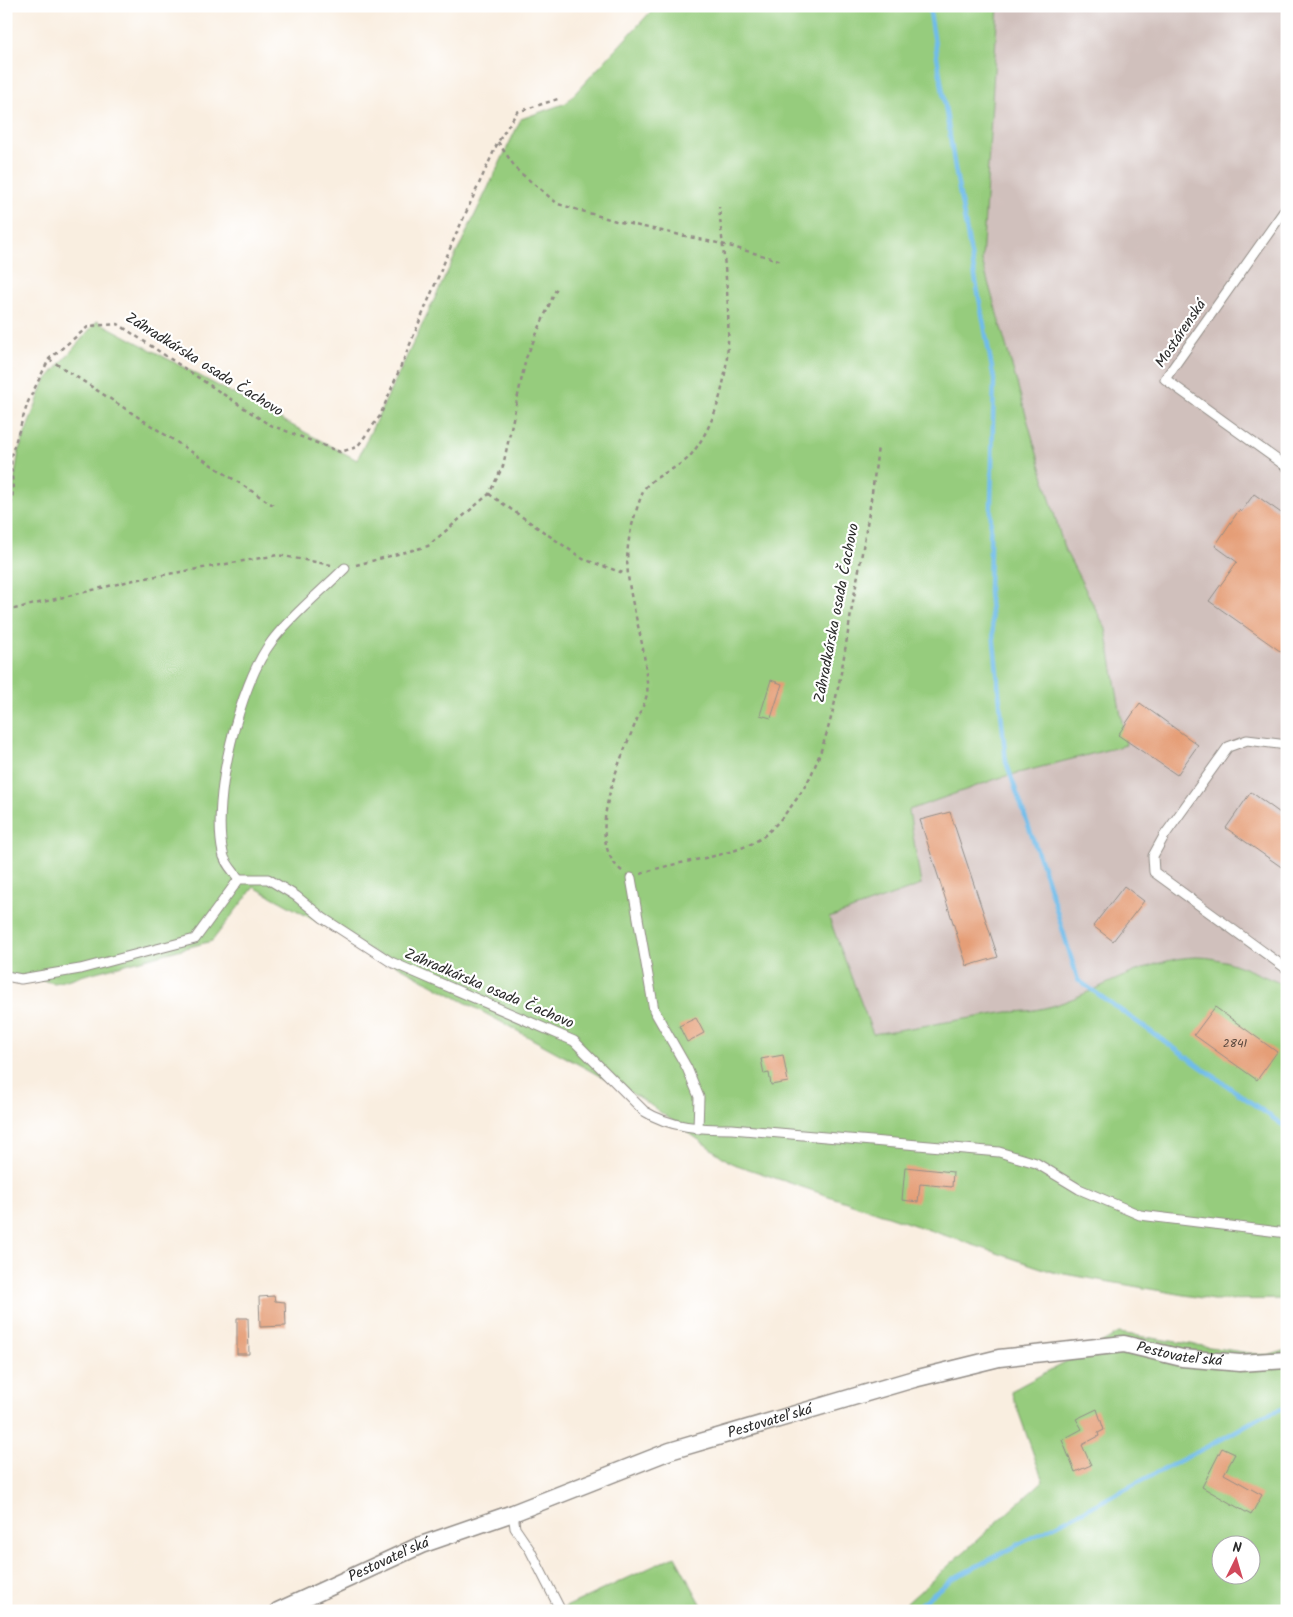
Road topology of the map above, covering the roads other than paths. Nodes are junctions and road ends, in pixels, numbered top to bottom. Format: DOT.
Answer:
graph roads {
  1 [pos="1287,207"];
  2 [pos="1287,467"];
  3 [pos="345,568"];
  4 [pos="1287,745"];
  5 [pos="631,878"];
  6 [pos="239,879"];
  7 [pos="1287,969"];
  8 [pos="6,976"];
  9 [pos="698,1129"];
  10 [pos="1287,1233"];
  11 [pos="1287,1360"];
  12 [pos="513,1513"];
  13 [pos="278,1611"];
  14 [pos="560,1611"];
  1 -- 2 [label="lane, Mostárenská"];
  3 -- 6 [label="lane"];
  4 -- 7 [label="lane"];
  5 -- 9 [label="lane"];
  6 -- 8 [label="lane"];
  6 -- 9 [label="lane, Záhradkárska osada Čachovo"];
  9 -- 10 [label="lane, Záhradkárska osada Čachovo"];
  11 -- 12 [label="street, Pestovateľská"];
  12 -- 13 [label="street, Pestovateľská"];
  12 -- 14 [label="lane"];
}
